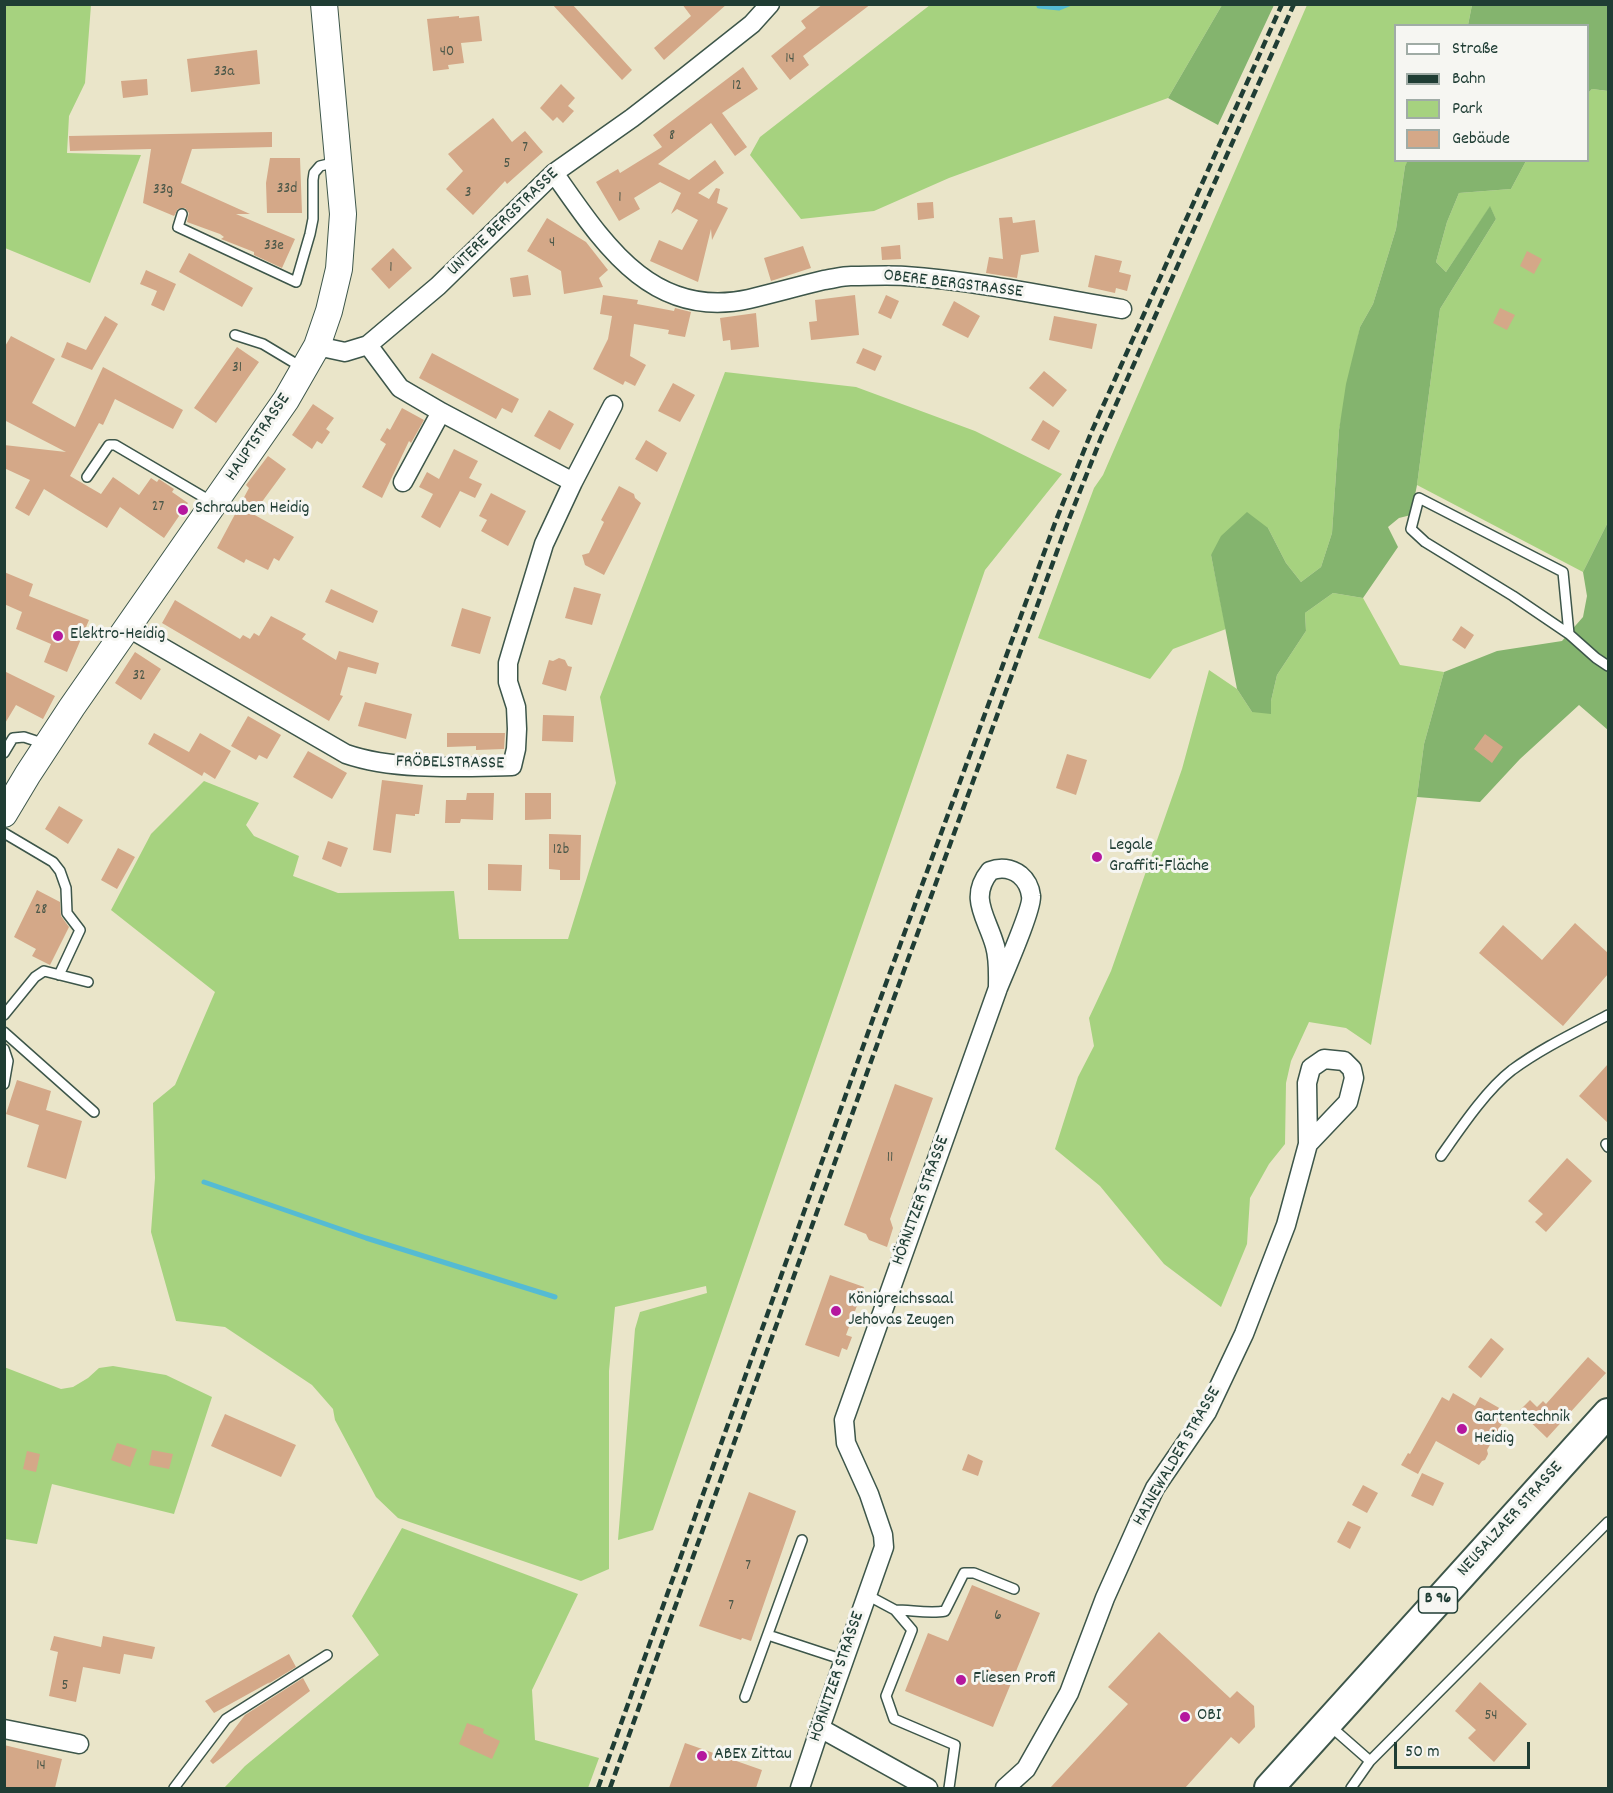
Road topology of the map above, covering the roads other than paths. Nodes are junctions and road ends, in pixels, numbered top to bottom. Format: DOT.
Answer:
graph roads {
  1 [pos="324,4"];
  2 [pos="770,4"];
  3 [pos="338,162"];
  4 [pos="554,173"];
  5 [pos="182,214"];
  6 [pos="1122,309"];
  7 [pos="236,335"];
  8 [pos="368,345"];
  9 [pos="317,346"];
  10 [pos="305,369"];
  11 [pos="613,405"];
  12 [pos="441,412"];
  13 [pos="87,477"];
  14 [pos="403,482"];
  15 [pos="573,482"];
  16 [pos="214,503"];
  17 [pos="127,627"];
  18 [pos="1569,634"];
  19 [pos="1608,666"];
  20 [pos="47,745"];
  21 [pos="4,753"];
  22 [pos="4,814"];
  23 [pos="4,833"];
  24 [pos="59,975"];
  25 [pos="88,982"];
  26 [pos="998,988"];
  27 [pos="4,1015"];
  28 [pos="1608,1015"];
  29 [pos="4,1032"];
  30 [pos="4,1049"];
  31 [pos="4,1084"];
  32 [pos="94,1112"];
  33 [pos="1308,1144"];
  34 [pos="1441,1156"];
  35 [pos="1608,1413"];
  36 [pos="1608,1522"];
  37 [pos="802,1540"];
  38 [pos="1014,1589"];
  39 [pos="867,1595"];
  40 [pos="896,1610"];
  41 [pos="768,1635"];
  42 [pos="327,1655"];
  43 [pos="844,1660"];
  44 [pos="745,1696"];
  45 [pos="1327,1723"];
  46 [pos="820,1728"];
  47 [pos="4,1729"];
  48 [pos="79,1744"];
  49 [pos="1370,1761"];
  50 [pos="174,1788"];
  51 [pos="800,1788"];
  52 [pos="928,1788"];
  53 [pos="950,1788"];
  54 [pos="1005,1788"];
  55 [pos="1269,1788"];
  56 [pos="1351,1788"];
  1 -- 3 [label="main road, HAUPTSTRASSE"];
  2 -- 4 [label="street, UNTERE BERGSTRASSE"];
  3 -- 5 [label="lane"];
  3 -- 9 [label="main road, HAUPTSTRASSE"];
  4 -- 6 [label="street, OBERE BERGSTRASSE"];
  4 -- 8 [label="street, UNTERE BERGSTRASSE"];
  7 -- 10 [label="lane"];
  8 -- 9 [label="street, UNTERE BERGSTRASSE"];
  8 -- 12 [label="street"];
  9 -- 10 [label="main road, HAUPTSTRASSE"];
  10 -- 16 [label="main road, HAUPTSTRASSE"];
  11 -- 15 [label="street, FRÖBELSTRASSE"];
  12 -- 14 [label="street"];
  12 -- 15 [label="street"];
  13 -- 16 [label="lane"];
  15 -- 17 [label="street, FRÖBELSTRASSE"];
  16 -- 17 [label="main road, HAUPTSTRASSE"];
  17 -- 20 [label="main road, HAUPTSTRASSE"];
  18 -- 18 [label="lane"];
  18 -- 19 [label="lane"];
  20 -- 21 [label="lane"];
  20 -- 22 [label="main road, HAUPTSTRASSE"];
  23 -- 24 [label="lane"];
  24 -- 25 [label="lane"];
  24 -- 27 [label="lane"];
  26 -- 26 [label="street, HÖRNITZER STRASSE"];
  26 -- 39 [label="street, HÖRNITZER STRASSE"];
  28 -- 34 [label="lane"];
  29 -- 32 [label="lane"];
  30 -- 31 [label="lane"];
  33 -- 54 [label="street, HAINEWALDER STRASSE"];
  35 -- 45 [label="main road, NEUSALZAER STRASSE / B 96"];
  36 -- 49 [label="lane"];
  37 -- 41 [label="lane"];
  38 -- 40 [label="lane"];
  39 -- 40 [label="lane"];
  39 -- 43 [label="street, HÖRNITZER STRASSE"];
  40 -- 53 [label="lane"];
  41 -- 43 [label="lane"];
  41 -- 44 [label="lane"];
  42 -- 50 [label="lane"];
  43 -- 46 [label="street, HÖRNITZER STRASSE"];
  45 -- 49 [label="lane"];
  45 -- 55 [label="main road, NEUSALZAER STRASSE / B 96"];
  46 -- 51 [label="street, HÖRNITZER STRASSE"];
  46 -- 52 [label="street"];
  47 -- 48 [label="street"];
  49 -- 56 [label="lane"];
}
